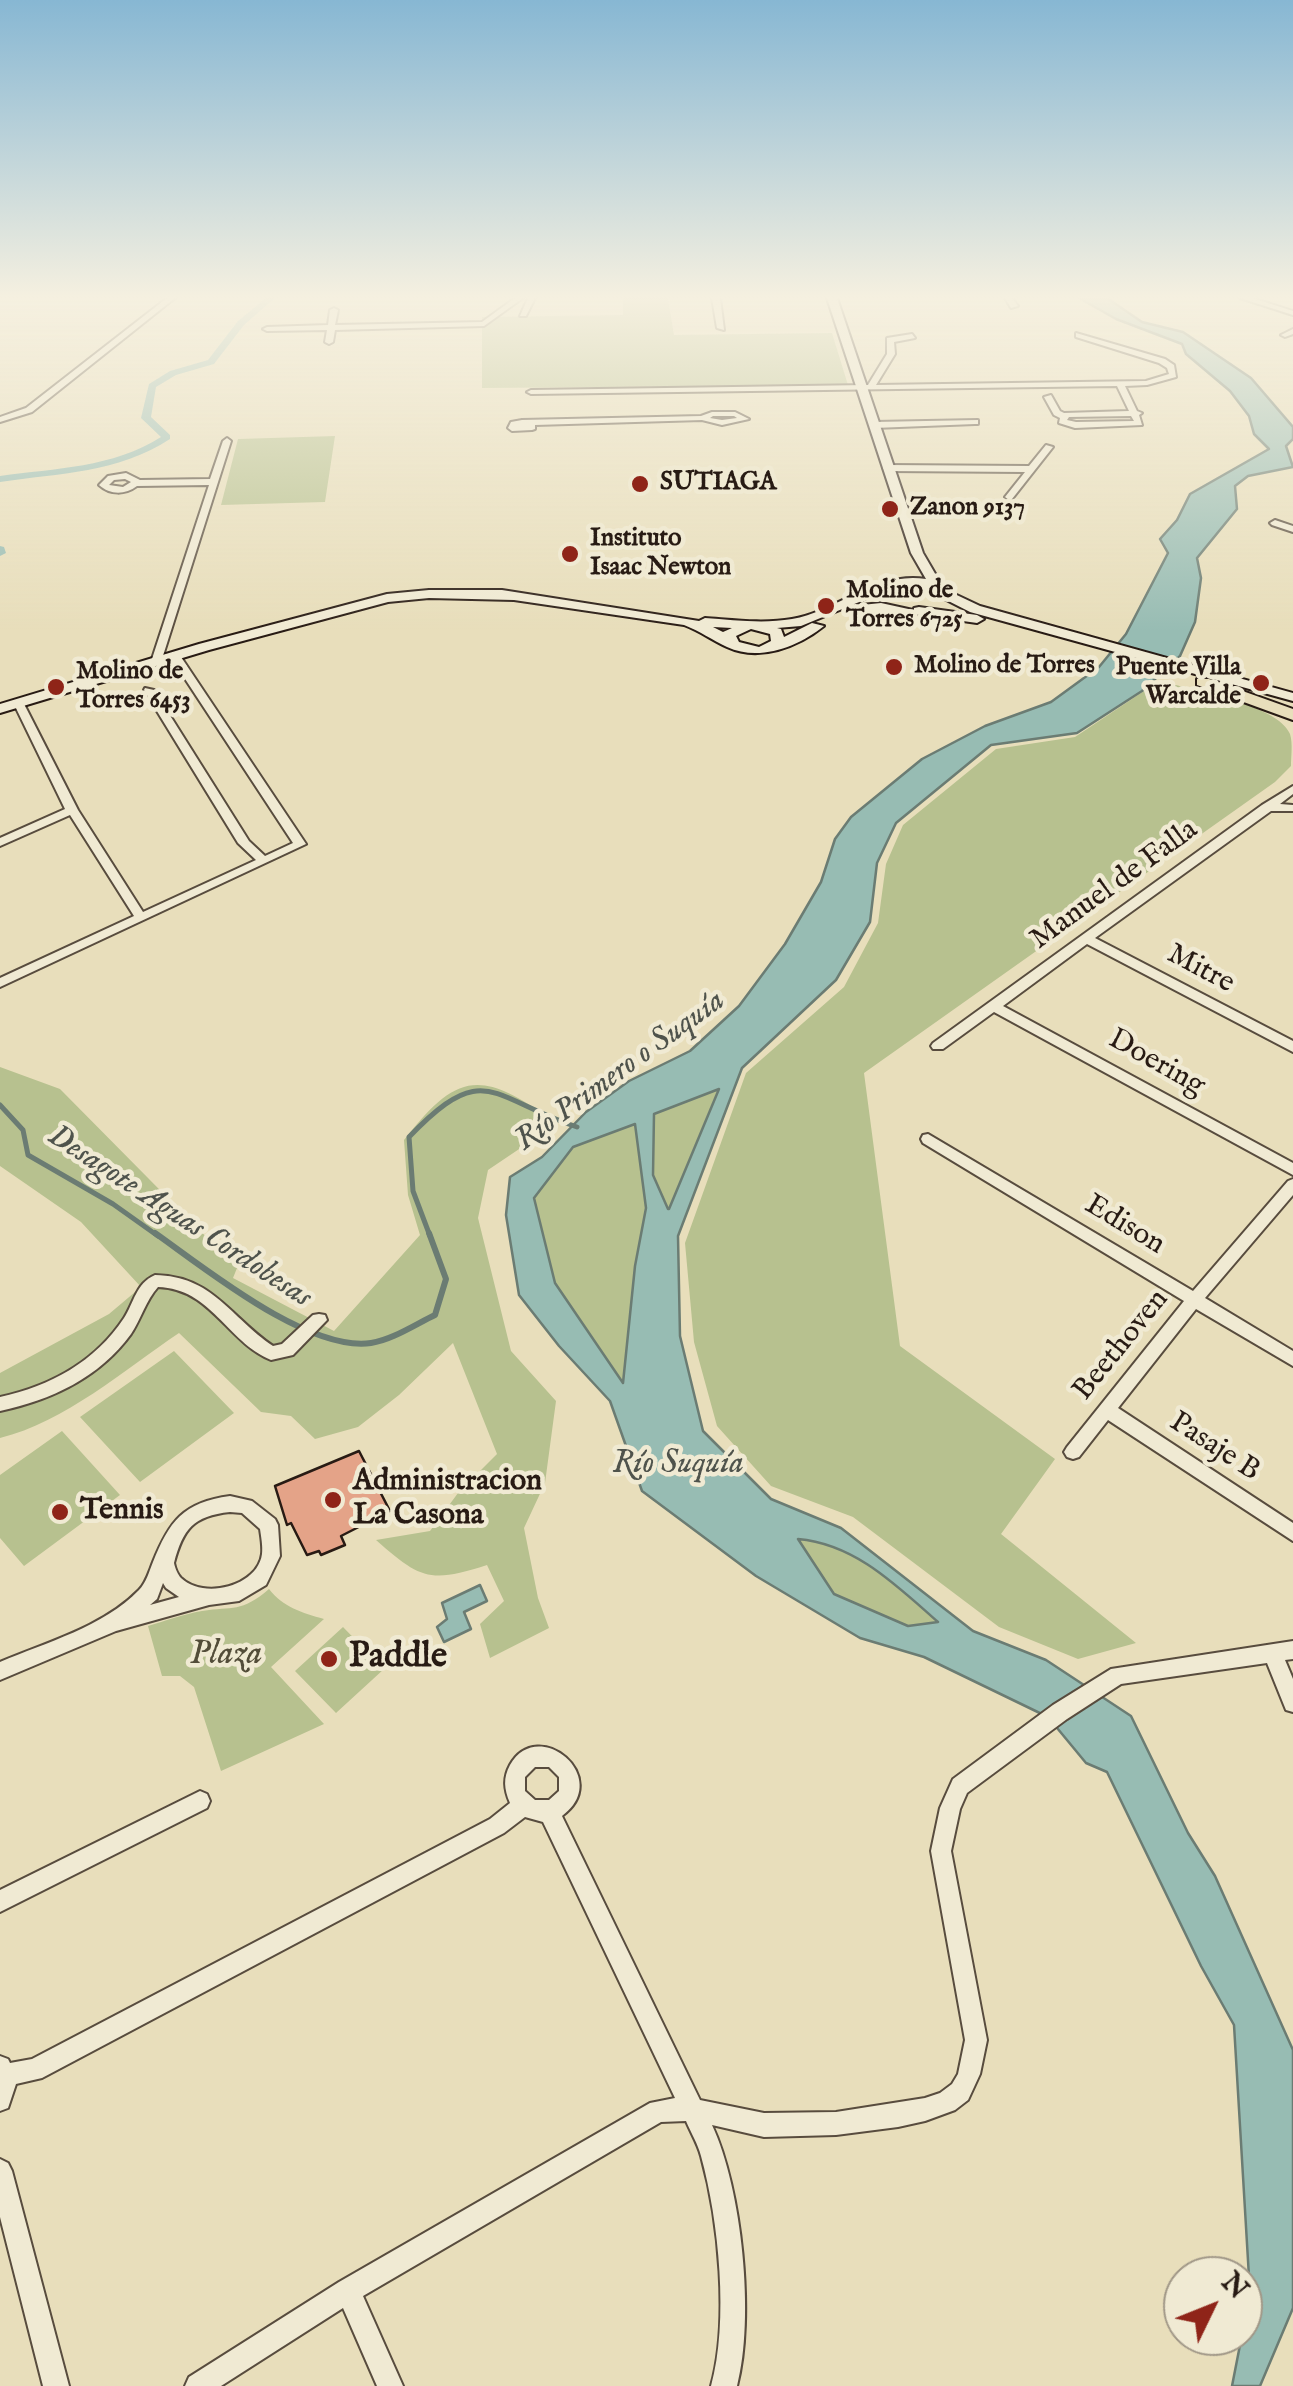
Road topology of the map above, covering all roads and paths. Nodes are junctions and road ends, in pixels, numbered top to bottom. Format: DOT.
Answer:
graph roads {
  1 [pos="30,409"];
  2 [pos="547,409"];
  3 [pos="721,409"];
  4 [pos="871,409"];
  5 [pos="1055,409"];
  6 [pos="1136,409"];
  7 [pos="721,413"];
  8 [pos="702,418"];
  9 [pos="0,420"];
  10 [pos="546,421"];
  11 [pos="528,422"];
  12 [pos="975,422"];
  13 [pos="874,425"];
  14 [pos="226,441"];
  15 [pos="1050,447"];
  16 [pos="888,468"];
  17 [pos="1028,470"];
  18 [pos="214,482"];
  19 [pos="136,483"];
  20 [pos="1009,497"];
  21 [pos="1275,523"];
  22 [pos="1293,529"];
  23 [pos="916,553"];
  24 [pos="888,586"];
  25 [pos="940,590"];
  26 [pos="599,607"];
  27 [pos="912,610"];
  28 [pos="754,625"];
  29 [pos="1054,636"];
  30 [pos="733,645"];
  31 [pos="774,647"];
  32 [pos="175,656"];
  33 [pos="156,662"];
  34 [pos="1196,677"];
  35 [pos="150,690"];
  36 [pos="1293,697"];
  37 [pos="18,704"];
  38 [pos="1293,706"];
  39 [pos="0,709"];
  40 [pos="1293,715"];
  41 [pos="1293,789"];
  42 [pos="1266,807"];
  43 [pos="1293,808"];
  44 [pos="72,810"];
  45 [pos="0,842"];
  46 [pos="264,860"];
  47 [pos="141,918"];
  48 [pos="1085,938"];
  49 [pos="0,983"];
  50 [pos="993,1006"];
  51 [pos="938,1046"];
  52 [pos="1293,1047"];
  53 [pos="928,1140"];
  54 [pos="1293,1170"];
  55 [pos="1293,1185"];
  56 [pos="1194,1300"];
  57 [pos="319,1321"];
  58 [pos="1293,1359"];
  59 [pos="0,1404"];
  60 [pos="1104,1409"];
  61 [pos="1073,1452"];
  62 [pos="1293,1533"];
  63 [pos="166,1553"];
  64 [pos="202,1599"];
  65 [pos="114,1624"];
  66 [pos="1283,1651"];
  67 [pos="1,1666"];
  68 [pos="1293,1703"];
  69 [pos="200,1801"];
  70 [pos="523,1806"];
  71 [pos="548,1811"];
  72 [pos="0,1900"];
  73 [pos="2,2071"];
  74 [pos="0,2100"];
  75 [pos="694,2108"];
  76 [pos="0,2171"];
  77 [pos="348,2291"];
  78 [pos="56,2386"];
  79 [pos="198,2386"];
  80 [pos="390,2386"];
  81 [pos="724,2386"];
  1 -- 9 [label="street"];
  2 -- 10 [label="street"];
  3 -- 7 [label="street"];
  4 -- 13 [label="main road"];
  5 -- 6 [label="street"];
  7 -- 8 [label="street"];
  7 -- 8 [label="street"];
  8 -- 10 [label="street"];
  10 -- 11 [label="street"];
  12 -- 13 [label="street"];
  13 -- 16 [label="main road"];
  14 -- 18 [label="street"];
  15 -- 17 [label="street"];
  16 -- 17 [label="street"];
  16 -- 23 [label="main road"];
  17 -- 20 [label="street"];
  18 -- 19 [label="street"];
  18 -- 33 [label="street"];
  21 -- 22 [label="street"];
  23 -- 24 [label="main road"];
  23 -- 25 [label="main road"];
  24 -- 25 [label="main road"];
  24 -- 27 [label="main road"];
  24 -- 28 [label="main road"];
  25 -- 27 [label="main road"];
  25 -- 29 [label="main road"];
  26 -- 28 [label="main road"];
  26 -- 30 [label="main road"];
  26 -- 32 [label="main road"];
  27 -- 29 [label="main road"];
  27 -- 31 [label="main road"];
  28 -- 30 [label="main road"];
  28 -- 31 [label="main road"];
  29 -- 34 [label="main road"];
  30 -- 31 [label="main road"];
  32 -- 33 [label="main road"];
  32 -- 46 [label="street"];
  33 -- 37 [label="main road"];
  34 -- 36 [label="main road"];
  34 -- 38 [label="main road"];
  34 -- 40 [label="main road"];
  35 -- 46 [label="street"];
  37 -- 39 [label="main road"];
  37 -- 44 [label="street"];
  41 -- 42 [label="street, Manuel de Falla"];
  42 -- 43 [label="street"];
  42 -- 48 [label="street, Manuel de Falla"];
  44 -- 45 [label="street"];
  44 -- 47 [label="street"];
  46 -- 47 [label="street"];
  47 -- 49 [label="street"];
  48 -- 50 [label="street, Manuel de Falla"];
  48 -- 52 [label="street, Mitre"];
  50 -- 51 [label="street, Manuel de Falla"];
  50 -- 54 [label="street, Doering"];
  53 -- 56 [label="street, Edison"];
  55 -- 56 [label="street, Beethoven"];
  56 -- 58 [label="street, Edison"];
  56 -- 60 [label="street, Beethoven"];
  57 -- 59 [label="street"];
  60 -- 61 [label="street, Beethoven"];
  60 -- 62 [label="street, Pasaje B"];
  63 -- 64 [label="street"];
  63 -- 64 [label="street"];
  63 -- 65 [label="street"];
  64 -- 65 [label="street"];
  65 -- 67 [label="street"];
  66 -- 68 [label="street"];
  66 -- 75 [label="street"];
  69 -- 72 [label="street"];
  70 -- 71 [label="street"];
  70 -- 71 [label="street"];
  70 -- 73 [label="street"];
  71 -- 75 [label="street"];
  73 -- 74 [label="street"];
  75 -- 77 [label="street"];
  75 -- 81 [label="street"];
  76 -- 78 [label="street"];
  77 -- 79 [label="street"];
  77 -- 80 [label="street"];
}
